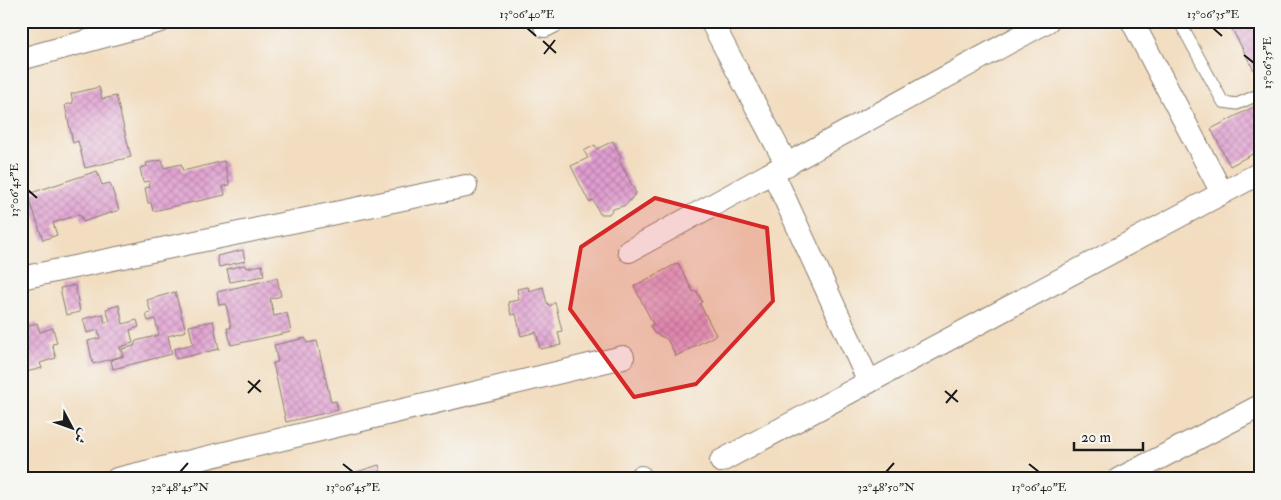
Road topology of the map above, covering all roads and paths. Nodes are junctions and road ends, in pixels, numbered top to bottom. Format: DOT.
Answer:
graph roads {
  1 [pos="161,21"];
  2 [pos="711,21"];
  3 [pos="1048,21"];
  4 [pos="1132,21"];
  5 [pos="1178,21"];
  6 [pos="21,59"];
  7 [pos="1260,94"];
  8 [pos="780,169"];
  9 [pos="1260,173"];
  10 [pos="466,186"];
  11 [pos="1222,193"];
  12 [pos="629,251"];
  13 [pos="21,278"];
  14 [pos="622,357"];
  15 [pos="869,382"];
  16 [pos="1260,406"];
  17 [pos="721,461"];
  18 [pos="117,479"];
  19 [pos="1120,479"];
  1 -- 6 [label="street"];
  2 -- 8 [label="street"];
  3 -- 8 [label="street"];
  4 -- 11 [label="street"];
  5 -- 7 [label="lane"];
  8 -- 12 [label="street"];
  8 -- 15 [label="street"];
  9 -- 11 [label="street"];
  10 -- 13 [label="street"];
  11 -- 15 [label="street"];
  14 -- 18 [label="street"];
  15 -- 17 [label="street"];
  16 -- 19 [label="street"];
}
